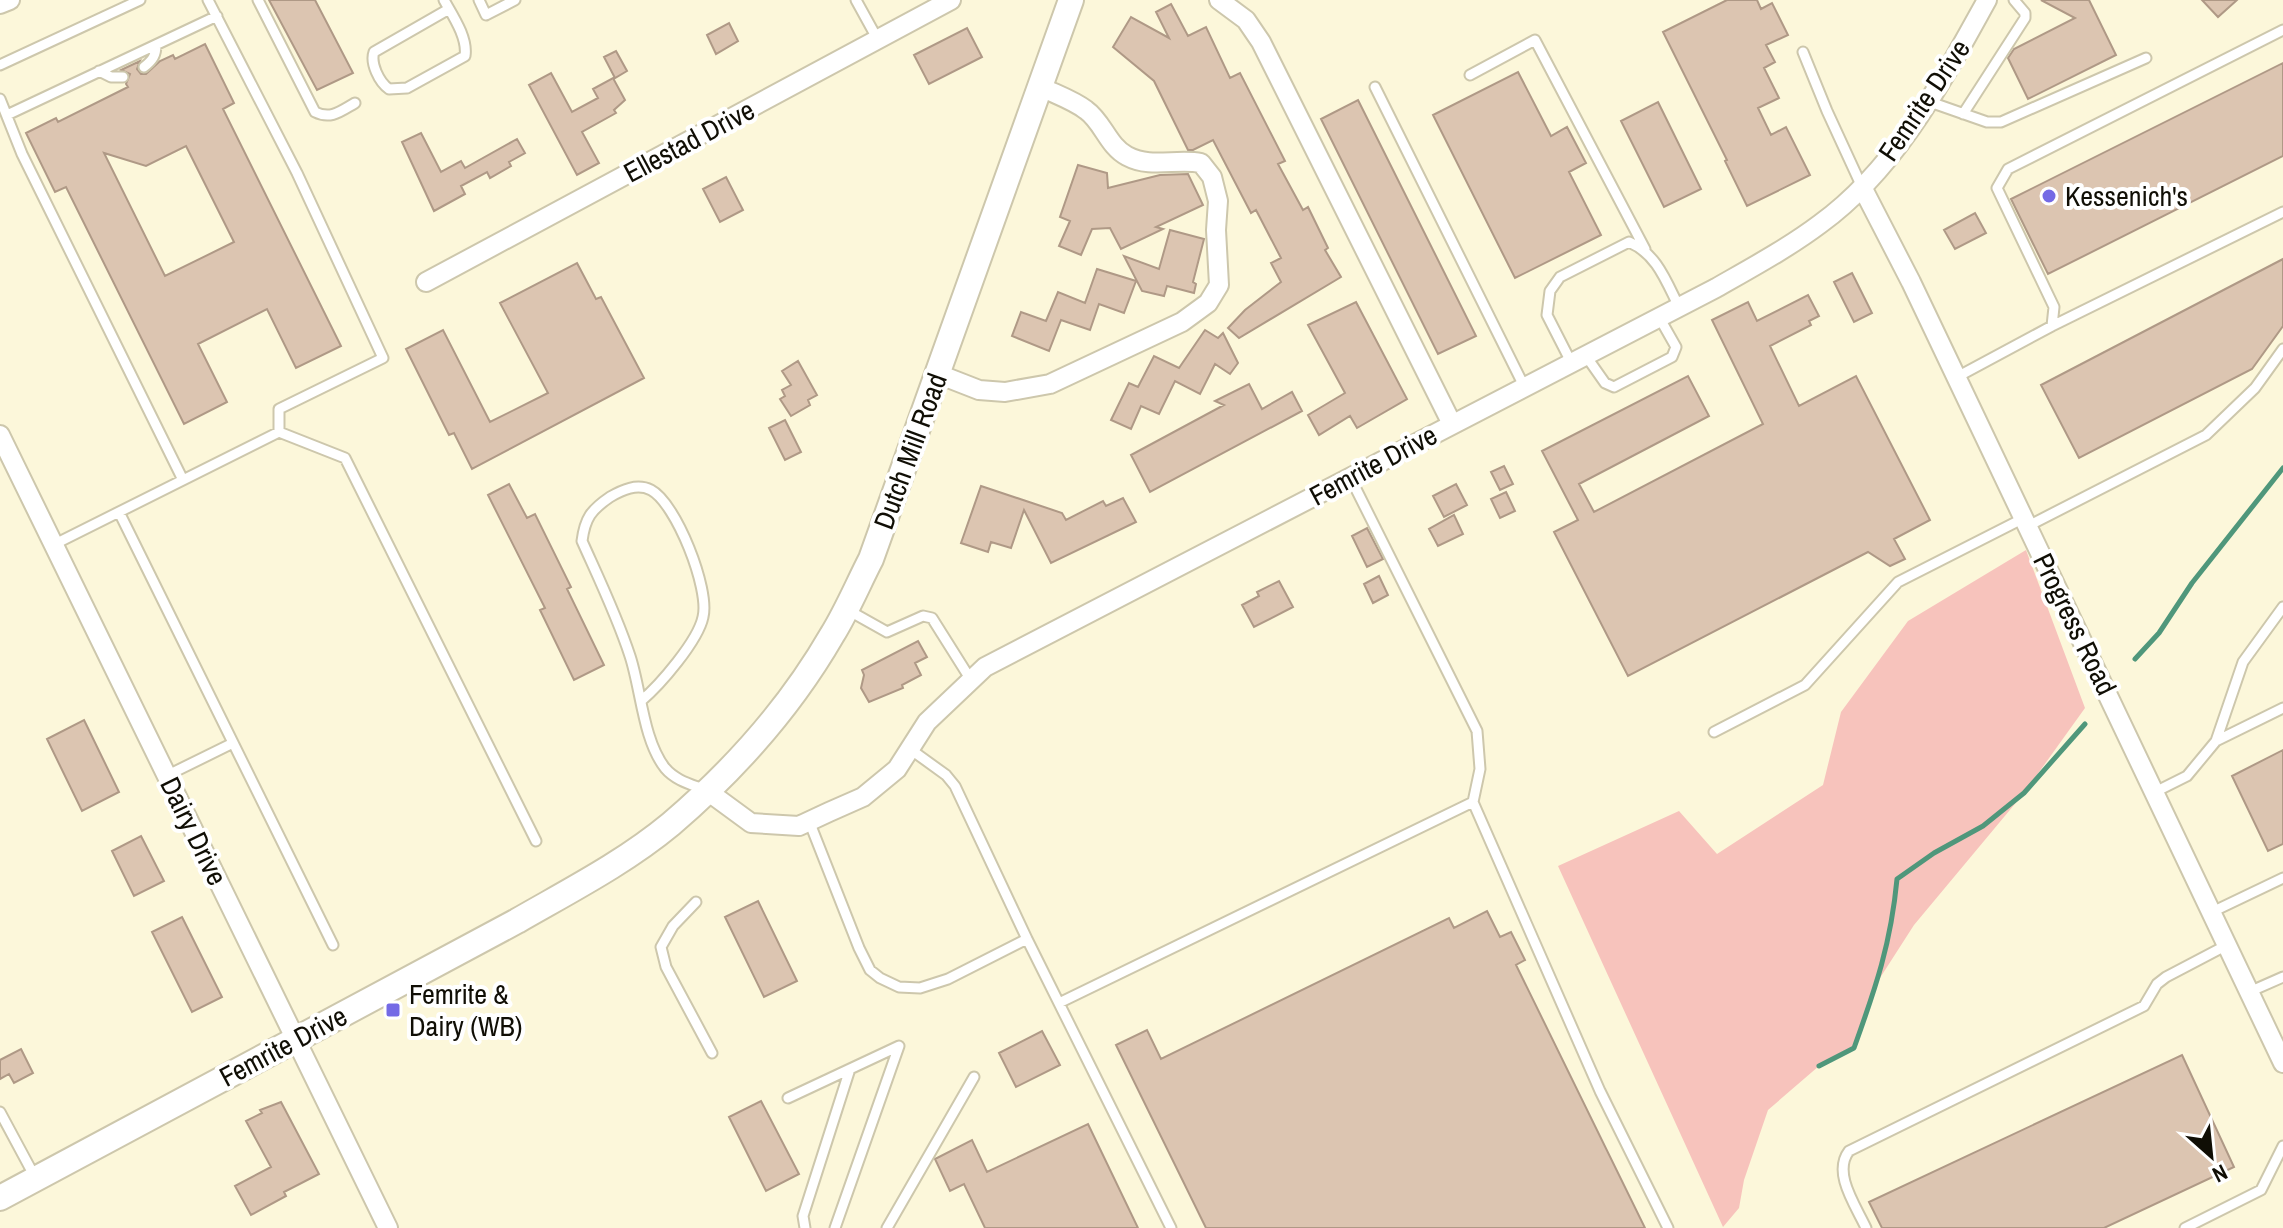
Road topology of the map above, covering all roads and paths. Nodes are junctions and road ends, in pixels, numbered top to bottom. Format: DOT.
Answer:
graph roads {
  1 [pos="10,0"];
  2 [pos="140,0"];
  3 [pos="208,0"];
  4 [pos="258,0"];
  5 [pos="479,0"];
  6 [pos="515,0"];
  7 [pos="856,0"];
  8 [pos="951,0"];
  9 [pos="1071,0"];
  10 [pos="1219,0"];
  11 [pos="1987,0"];
  12 [pos="2014,0"];
  13 [pos="0,4"];
  14 [pos="447,4"];
  15 [pos="217,16"];
  16 [pos="2283,30"];
  17 [pos="878,40"];
  18 [pos="156,45"];
  19 [pos="1803,52"];
  20 [pos="2146,58"];
  21 [pos="0,65"];
  22 [pos="144,67"];
  23 [pos="99,71"];
  24 [pos="1470,75"];
  25 [pos="123,77"];
  26 [pos="1041,87"];
  27 [pos="1375,87"];
  28 [pos="0,99"];
  29 [pos="1930,102"];
  30 [pos="355,103"];
  31 [pos="1963,114"];
  32 [pos="7,115"];
  33 [pos="1862,187"];
  34 [pos="2283,212"];
  35 [pos="1645,249"];
  36 [pos="426,282"];
  37 [pos="1679,307"];
  38 [pos="1659,317"];
  39 [pos="2052,326"];
  40 [pos="2283,349"];
  41 [pos="1578,359"];
  42 [pos="938,374"];
  43 [pos="1957,377"];
  44 [pos="1524,386"];
  45 [pos="1452,424"];
  46 [pos="279,432"];
  47 [pos="0,435"];
  48 [pos="1350,477"];
  49 [pos="183,480"];
  50 [pos="119,512"];
  51 [pos="2026,522"];
  52 [pos="53,545"];
  53 [pos="2283,607"];
  54 [pos="845,609"];
  55 [pos="971,680"];
  56 [pos="641,701"];
  57 [pos="2283,708"];
  58 [pos="1714,732"];
  59 [pos="2216,741"];
  60 [pos="233,743"];
  61 [pos="910,749"];
  62 [pos="166,776"];
  63 [pos="706,790"];
  64 [pos="2155,792"];
  65 [pos="1473,802"];
  66 [pos="809,821"];
  67 [pos="536,841"];
  68 [pos="647,842"];
  69 [pos="2283,878"];
  70 [pos="696,902"];
  71 [pos="2212,912"];
  72 [pos="1027,939"];
  73 [pos="333,945"];
  74 [pos="2227,945"];
  75 [pos="2283,977"];
  76 [pos="2249,992"];
  77 [pos="1059,1003"];
  78 [pos="297,1040"];
  79 [pos="712,1053"];
  80 [pos="2283,1063"];
  81 [pos="850,1069"];
  82 [pos="974,1077"];
  83 [pos="788,1098"];
  84 [pos="0,1112"];
  85 [pos="2283,1146"];
  86 [pos="36,1179"];
  87 [pos="0,1198"];
  88 [pos="388,1228"];
  89 [pos="805,1228"];
  90 [pos="835,1228"];
  91 [pos="887,1228"];
  92 [pos="1171,1228"];
  93 [pos="1668,1228"];
  94 [pos="1866,1228"];
  95 [pos="2185,1228"];
  1 -- 13 [label="street"];
  2 -- 21 [label="lane"];
  3 -- 15 [label="lane"];
  4 -- 30 [label="lane"];
  5 -- 6 [label="lane"];
  7 -- 17 [label="lane"];
  8 -- 17 [label="street, Ellestad Drive"];
  9 -- 26 [label="street, Dutch Mill Road"];
  10 -- 45 [label="street"];
  11 -- 29 [label="street, Femrite Drive"];
  12 -- 31 [label="lane"];
  14 -- 14 [label="lane"];
  15 -- 18 [label="lane"];
  15 -- 46 [label="lane"];
  16 -- 39 [label="lane"];
  17 -- 36 [label="street, Ellestad Drive"];
  18 -- 22 [label="lane"];
  18 -- 23 [label="lane"];
  19 -- 33 [label="lane"];
  20 -- 31 [label="lane"];
  23 -- 25 [label="lane"];
  23 -- 32 [label="lane"];
  24 -- 35 [label="lane"];
  26 -- 42 [label="street, Dutch Mill Road"];
  26 -- 42 [label="street"];
  27 -- 44 [label="lane"];
  28 -- 32 [label="lane"];
  29 -- 31 [label="lane"];
  29 -- 33 [label="street, Femrite Drive"];
  32 -- 49 [label="lane"];
  33 -- 37 [label="street, Femrite Drive"];
  33 -- 43 [label="street, Progress Road"];
  34 -- 39 [label="lane"];
  35 -- 37 [label="lane"];
  35 -- 41 [label="lane"];
  37 -- 38 [label="street, Femrite Drive"];
  38 -- 41 [label="street, Femrite Drive"];
  38 -- 41 [label="lane"];
  39 -- 43 [label="lane"];
  40 -- 51 [label="lane"];
  41 -- 44 [label="street, Femrite Drive"];
  42 -- 54 [label="street, Dutch Mill Road"];
  43 -- 51 [label="street, Progress Road"];
  44 -- 45 [label="street, Femrite Drive"];
  45 -- 48 [label="street, Femrite Drive"];
  46 -- 49 [label="lane"];
  46 -- 67 [label="lane"];
  47 -- 52 [label="street, Dairy Drive"];
  48 -- 55 [label="street, Femrite Drive"];
  48 -- 65 [label="lane"];
  49 -- 50 [label="lane"];
  50 -- 52 [label="lane"];
  50 -- 60 [label="lane"];
  51 -- 58 [label="lane"];
  51 -- 64 [label="street, Progress Road"];
  52 -- 62 [label="street, Dairy Drive"];
  53 -- 59 [label="lane"];
  54 -- 55 [label="lane"];
  54 -- 63 [label="street, Dutch Mill Road"];
  55 -- 61 [label="street, Femrite Drive"];
  56 -- 56 [label="lane"];
  56 -- 63 [label="lane"];
  57 -- 59 [label="lane"];
  59 -- 64 [label="lane"];
  60 -- 62 [label="lane"];
  60 -- 73 [label="lane"];
  61 -- 66 [label="street, Femrite Drive"];
  61 -- 72 [label="lane"];
  62 -- 78 [label="street, Dairy Drive"];
  63 -- 66 [label="street, Femrite Drive"];
  63 -- 68 [label="street, Dutch Mill Road"];
  64 -- 71 [label="street, Progress Road"];
  65 -- 77 [label="lane"];
  65 -- 93 [label="lane"];
  66 -- 72 [label="lane"];
  68 -- 78 [label="street, Femrite Drive"];
  69 -- 71 [label="lane"];
  70 -- 79 [label="lane"];
  71 -- 74 [label="street, Progress Road"];
  72 -- 77 [label="lane"];
  74 -- 76 [label="street, Progress Road"];
  74 -- 94 [label="lane"];
  75 -- 76 [label="lane"];
  76 -- 80 [label="street, Progress Road"];
  77 -- 92 [label="lane"];
  78 -- 86 [label="street, Femrite Drive"];
  78 -- 88 [label="street, Dairy Drive"];
  81 -- 83 [label="lane"];
  81 -- 89 [label="lane"];
  81 -- 90 [label="lane"];
  82 -- 91 [label="lane"];
  84 -- 86 [label="lane"];
  85 -- 95 [label="lane"];
  86 -- 87 [label="street, Femrite Drive"];
}
